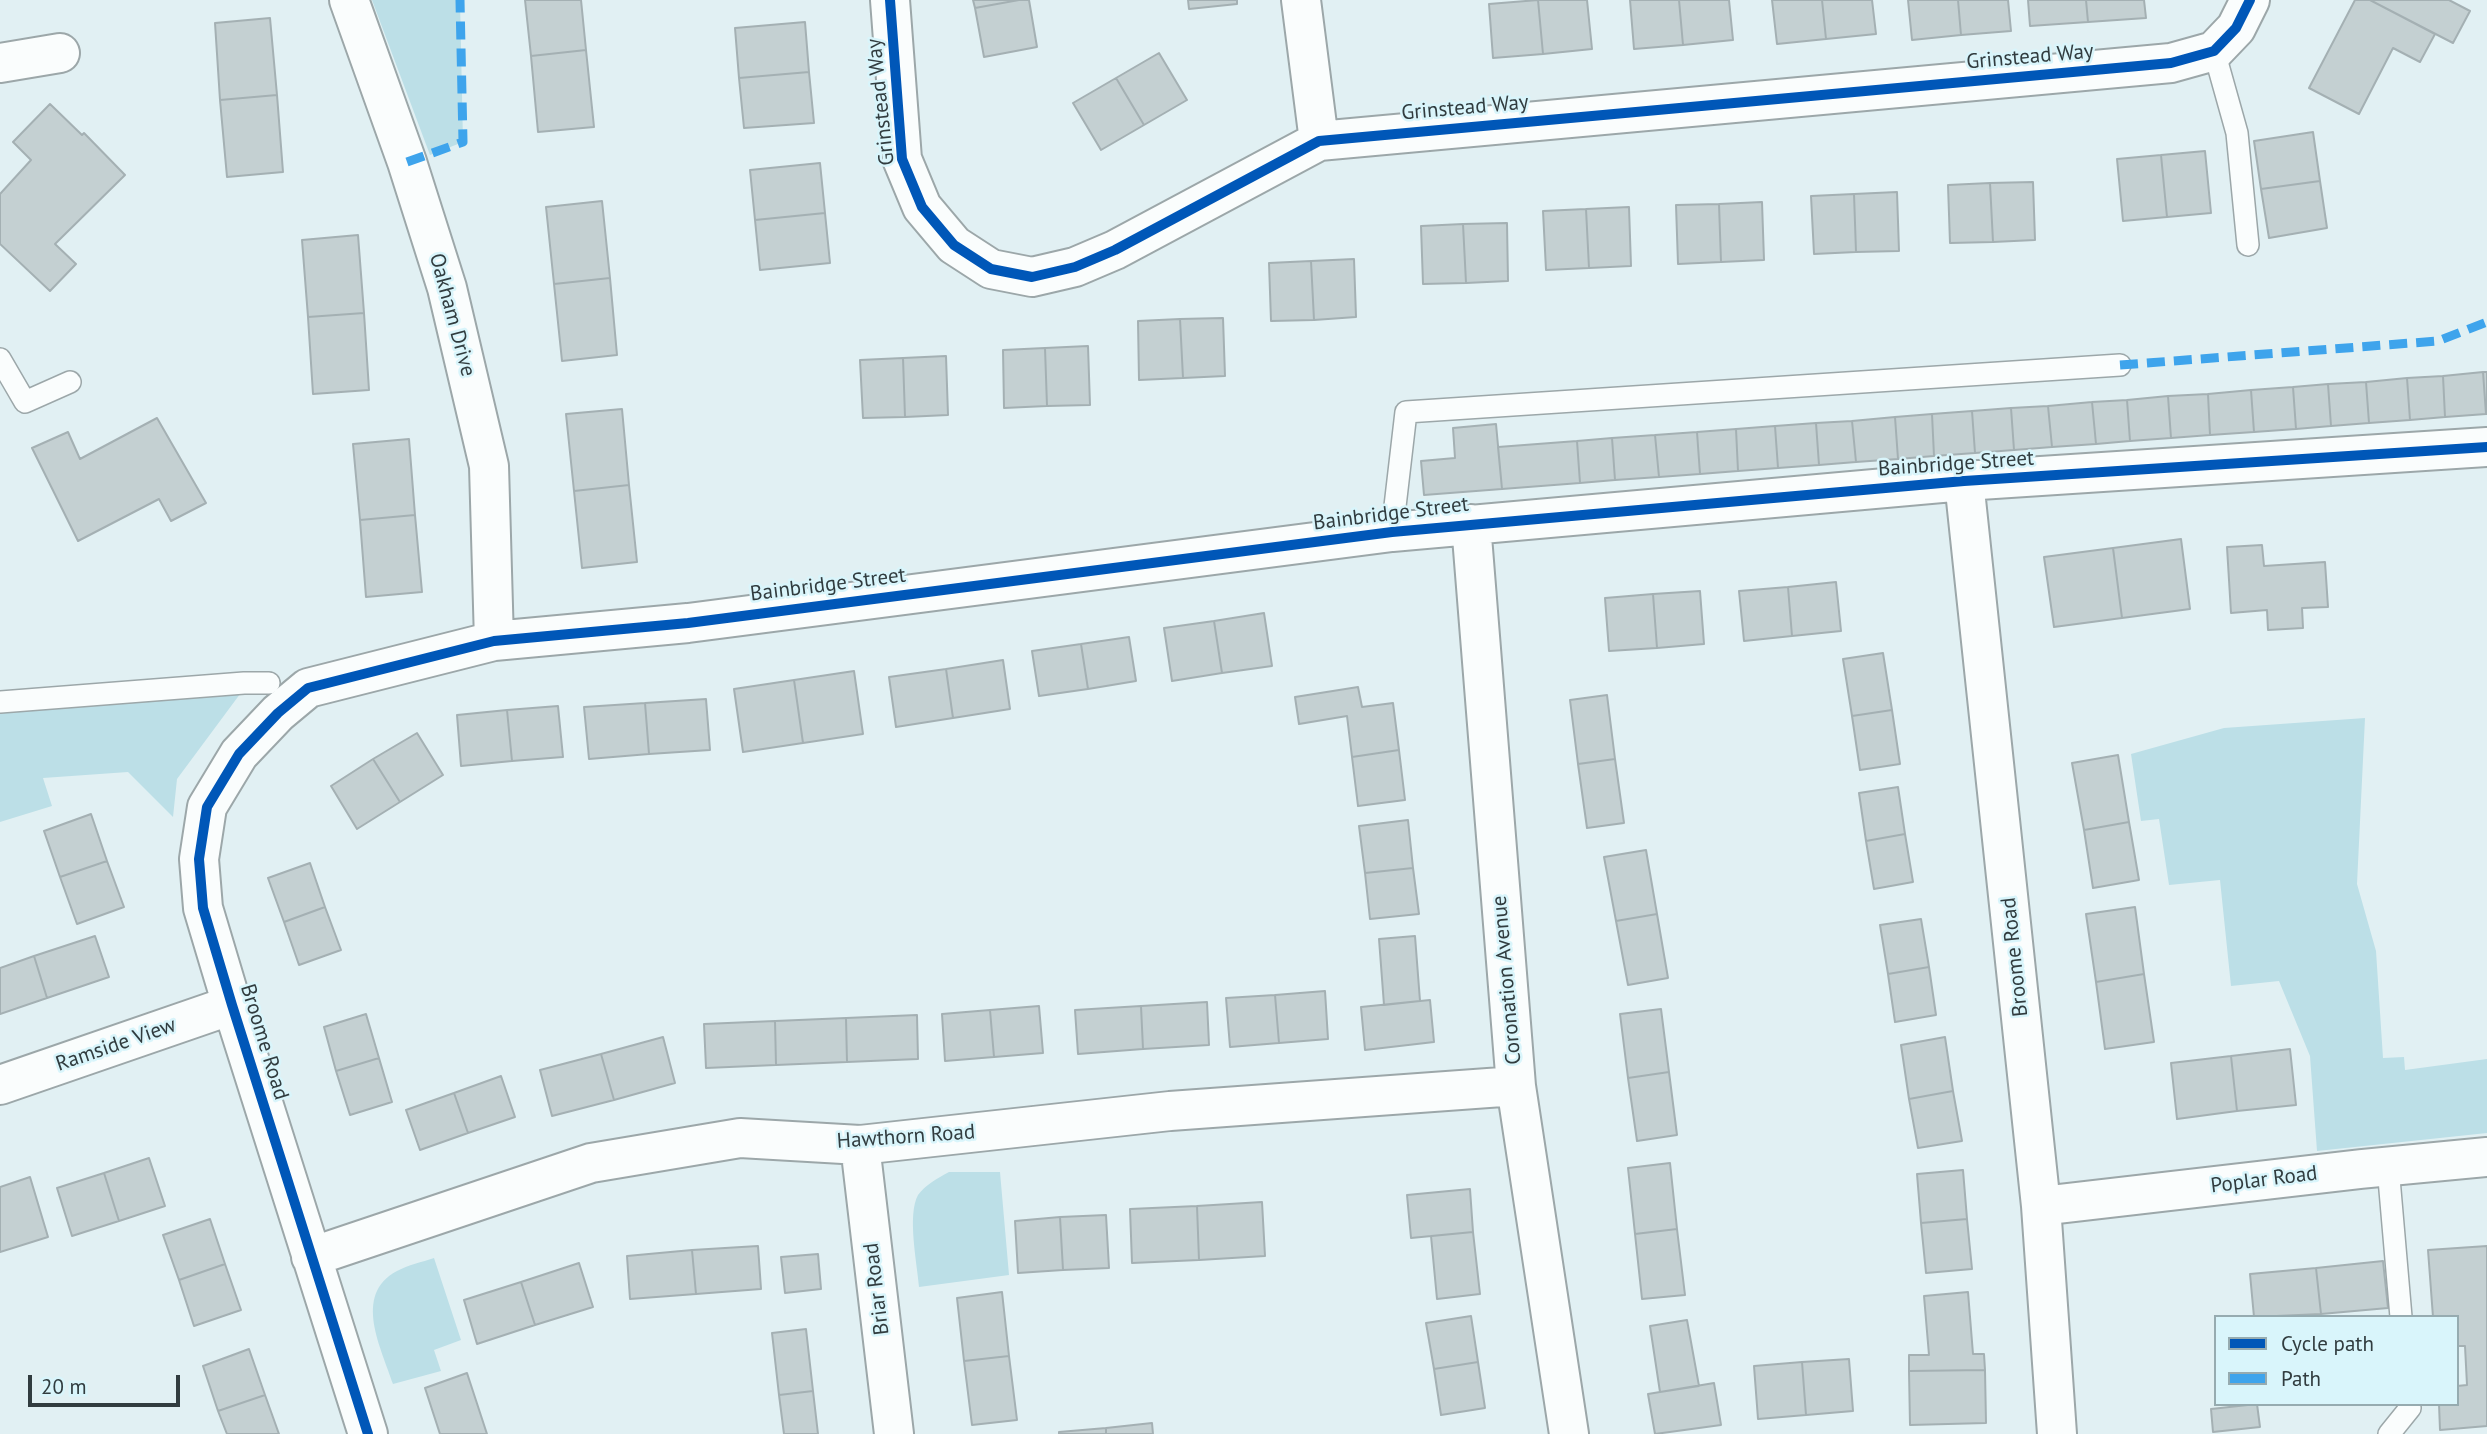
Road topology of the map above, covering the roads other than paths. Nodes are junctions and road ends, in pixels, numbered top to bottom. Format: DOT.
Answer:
graph roads {
  1 [pos="349,0"];
  2 [pos="890,0"];
  3 [pos="1301,0"];
  4 [pos="2250,0"];
  5 [pos="2214,51"];
  6 [pos="60,53"];
  7 [pos="0,63"];
  8 [pos="1319,141"];
  9 [pos="2248,245"];
  10 [pos="0,359"];
  11 [pos="2120,365"];
  12 [pos="69,382"];
  13 [pos="2487,447"];
  14 [pos="1964,481"];
  15 [pos="1471,524"];
  16 [pos="1392,532"];
  17 [pos="494,641"];
  18 [pos="269,683"];
  19 [pos="308,688"];
  20 [pos="0,702"];
  21 [pos="232,1005"];
  22 [pos="0,1085"];
  23 [pos="1516,1086"];
  24 [pos="860,1145"];
  25 [pos="2487,1157"];
  26 [pos="2388,1167"];
  27 [pos="2041,1206"];
  28 [pos="311,1257"];
  29 [pos="2401,1315"];
  30 [pos="2410,1406"];
  31 [pos="368,1434"];
  32 [pos="894,1434"];
  33 [pos="1569,1434"];
  34 [pos="2057,1434"];
  35 [pos="2389,1434"];
  1 -- 17 [label="street, Oakham Drive"];
  2 -- 8 [label="street, Grinstead Way"];
  3 -- 8 [label="street"];
  4 -- 5 [label="street"];
  5 -- 8 [label="street, Grinstead Way"];
  5 -- 9 [label="lane"];
  6 -- 7 [label="street"];
  10 -- 12 [label="lane"];
  11 -- 16 [label="lane"];
  13 -- 14 [label="street, Bainbridge Street"];
  14 -- 15 [label="street, Bainbridge Street"];
  14 -- 27 [label="street, Broome Road"];
  15 -- 16 [label="street, Bainbridge Street"];
  15 -- 23 [label="street, Coronation Avenue"];
  16 -- 17 [label="street, Bainbridge Street"];
  17 -- 19 [label="street, Bainbridge Street"];
  18 -- 20 [label="lane"];
  19 -- 21 [label="street, Broome Road"];
  21 -- 22 [label="street, Ramside View"];
  21 -- 28 [label="street, Broome Road"];
  23 -- 24 [label="street, Hawthorn Road"];
  23 -- 33 [label="street, Coronation Avenue"];
  24 -- 28 [label="street, Hawthorn Road"];
  24 -- 32 [label="street, Briar Road"];
  25 -- 26 [label="street, Poplar Road"];
  26 -- 27 [label="street, Poplar Road"];
  26 -- 29 [label="lane"];
  27 -- 34 [label="street, Broome Road"];
  28 -- 31 [label="street, Broome Road"];
  30 -- 35 [label="lane"];
}
